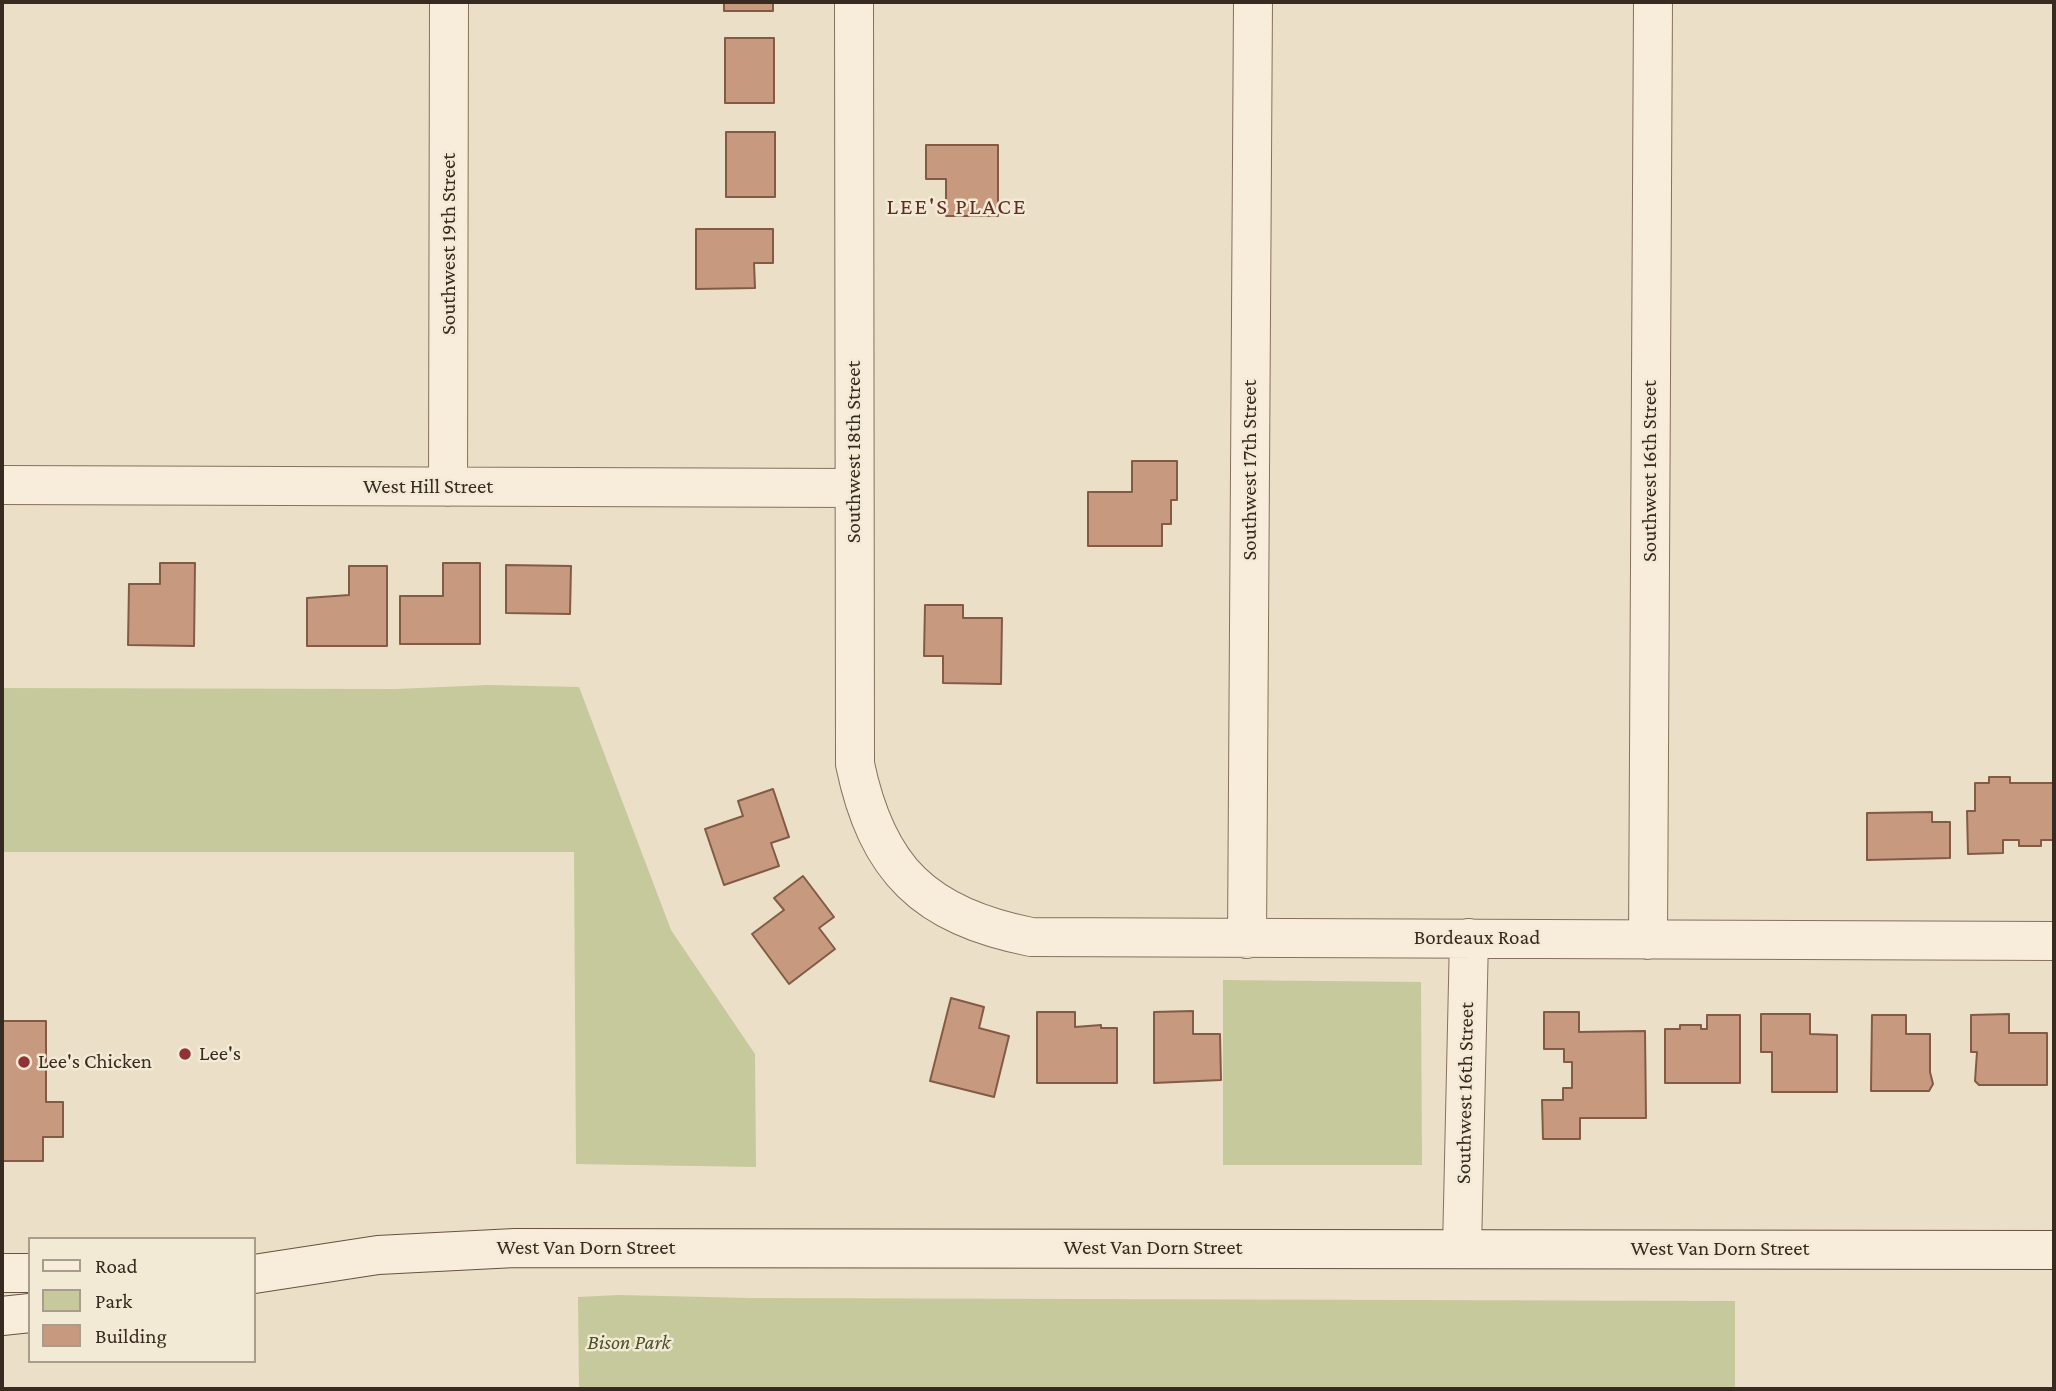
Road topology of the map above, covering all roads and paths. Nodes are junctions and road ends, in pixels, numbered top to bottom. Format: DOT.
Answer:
graph roads {
  1 [pos="449,2"];
  2 [pos="854,2"];
  3 [pos="1253,2"];
  4 [pos="1653,2"];
  5 [pos="2,485"];
  6 [pos="448,487"];
  7 [pos="854,488"];
  8 [pos="914,885"];
  9 [pos="1469,938"];
  10 [pos="1247,939"];
  11 [pos="1648,940"];
  12 [pos="2054,941"];
  13 [pos="1462,1249"];
  14 [pos="2054,1251"];
  15 [pos="2,1273"];
  16 [pos="28,1273"];
  17 [pos="256,1274"];
  18 [pos="28,1313"];
  19 [pos="2,1317"];
  1 -- 6 [label="street, Southwest 19th Street"];
  2 -- 7 [label="street, Southwest 18th Street"];
  3 -- 10 [label="street, Southwest 17th Street"];
  4 -- 11 [label="street, Southwest 16th Street"];
  5 -- 6 [label="street, West Hill Street"];
  6 -- 7 [label="street, West Hill Street"];
  7 -- 8 [label="street, Southwest 18th Street"];
  8 -- 10 [label="street, Bordeaux Road"];
  9 -- 10 [label="street, Bordeaux Road"];
  9 -- 11 [label="street, Bordeaux Road"];
  9 -- 13 [label="street, Southwest 16th Street"];
  11 -- 12 [label="street, Bordeaux Road"];
  13 -- 14 [label="street, West Van Dorn Street"];
  13 -- 17 [label="street, West Van Dorn Street"];
  15 -- 16 [label="street"];
  18 -- 19 [label="street"];
}
